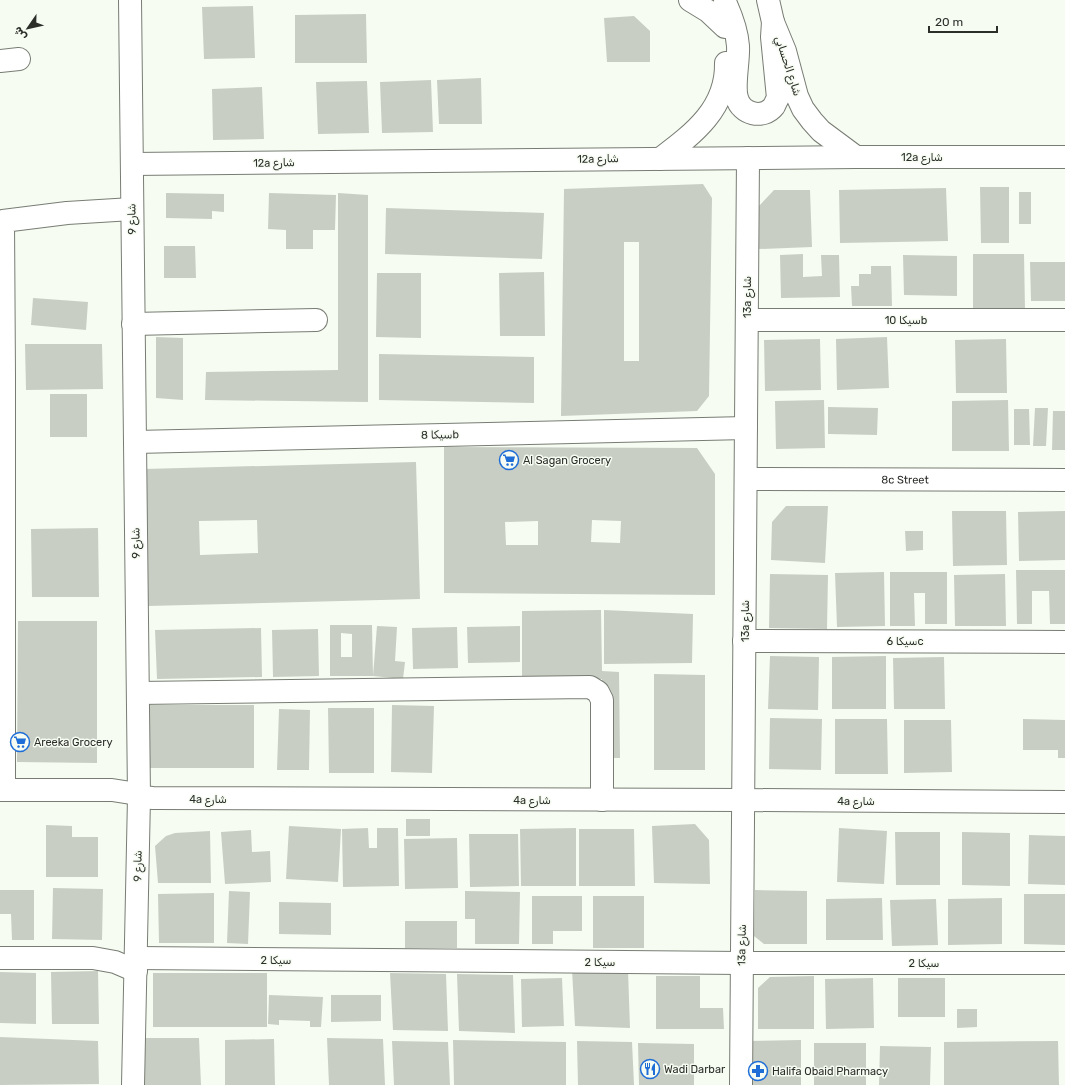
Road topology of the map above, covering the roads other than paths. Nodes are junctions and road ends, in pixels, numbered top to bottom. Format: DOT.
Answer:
graph roads {
  1 [pos="130,0"];
  2 [pos="690,0"];
  3 [pos="768,0"];
  4 [pos="725,1"];
  5 [pos="773,22"];
  6 [pos="725,27"];
  7 [pos="856,157"];
  8 [pos="1065,157"];
  9 [pos="748,158"];
  10 [pos="660,159"];
  11 [pos="132,164"];
  12 [pos="132,209"];
  13 [pos="316,320"];
  14 [pos="747,320"];
  15 [pos="1065,320"];
  16 [pos="134,324"];
  17 [pos="2,375"];
  18 [pos="746,428"];
  19 [pos="135,442"];
  20 [pos="746,479"];
  21 [pos="1065,480"];
  22 [pos="2,592"];
  23 [pos="744,641"];
  24 [pos="1065,642"];
  25 [pos="138,694"];
  26 [pos="2,790"];
  27 [pos="139,797"];
  28 [pos="602,800"];
  29 [pos="743,800"];
  30 [pos="1065,802"];
  31 [pos="0,958"];
  32 [pos="742,963"];
  33 [pos="1065,963"];
  34 [pos="136,965"];
  35 [pos="133,1085"];
  36 [pos="741,1085"];
  1 -- 11 [label="street, شارع 9"];
  2 -- 6 [label="street"];
  3 -- 5 [label="street, شارع الحسابي"];
  4 -- 5 [label="street"];
  4 -- 6 [label="street"];
  5 -- 7 [label="street, شارع الحسابي"];
  6 -- 10 [label="street"];
  7 -- 8 [label="street, 12a شارع"];
  7 -- 9 [label="street, 12a شارع"];
  9 -- 10 [label="street, 12a شارع"];
  9 -- 14 [label="street, 13a شارع"];
  10 -- 11 [label="street, 12a شارع"];
  11 -- 12 [label="street, شارع 9"];
  12 -- 16 [label="street, شارع 9"];
  12 -- 17 [label="street"];
  13 -- 16 [label="street"];
  14 -- 15 [label="street, سيكا 10b"];
  14 -- 18 [label="street, 13a شارع"];
  16 -- 19 [label="street, شارع 9"];
  17 -- 22 [label="street"];
  18 -- 19 [label="street, سيكا 8b"];
  18 -- 20 [label="street, 13a شارع"];
  19 -- 25 [label="street, شارع 9"];
  20 -- 21 [label="street, 8c Street"];
  20 -- 23 [label="street, 13a شارع"];
  22 -- 26 [label="street"];
  23 -- 24 [label="street, سيكا 6c"];
  23 -- 29 [label="street, 13a شارع"];
  25 -- 27 [label="street, شارع 9"];
  25 -- 28 [label="street"];
  26 -- 27 [label="street, 4a شارع"];
  27 -- 28 [label="street, 4a شارع"];
  27 -- 34 [label="street, شارع 9"];
  28 -- 29 [label="street, 4a شارع"];
  29 -- 30 [label="street, 4a شارع"];
  29 -- 32 [label="street, 13a شارع"];
  31 -- 34 [label="street, سيكا 2"];
  32 -- 33 [label="street, سيكا 2"];
  32 -- 34 [label="street, سيكا 2"];
  32 -- 36 [label="street, 13a شارع"];
  34 -- 35 [label="street, شارع 9"];
}
